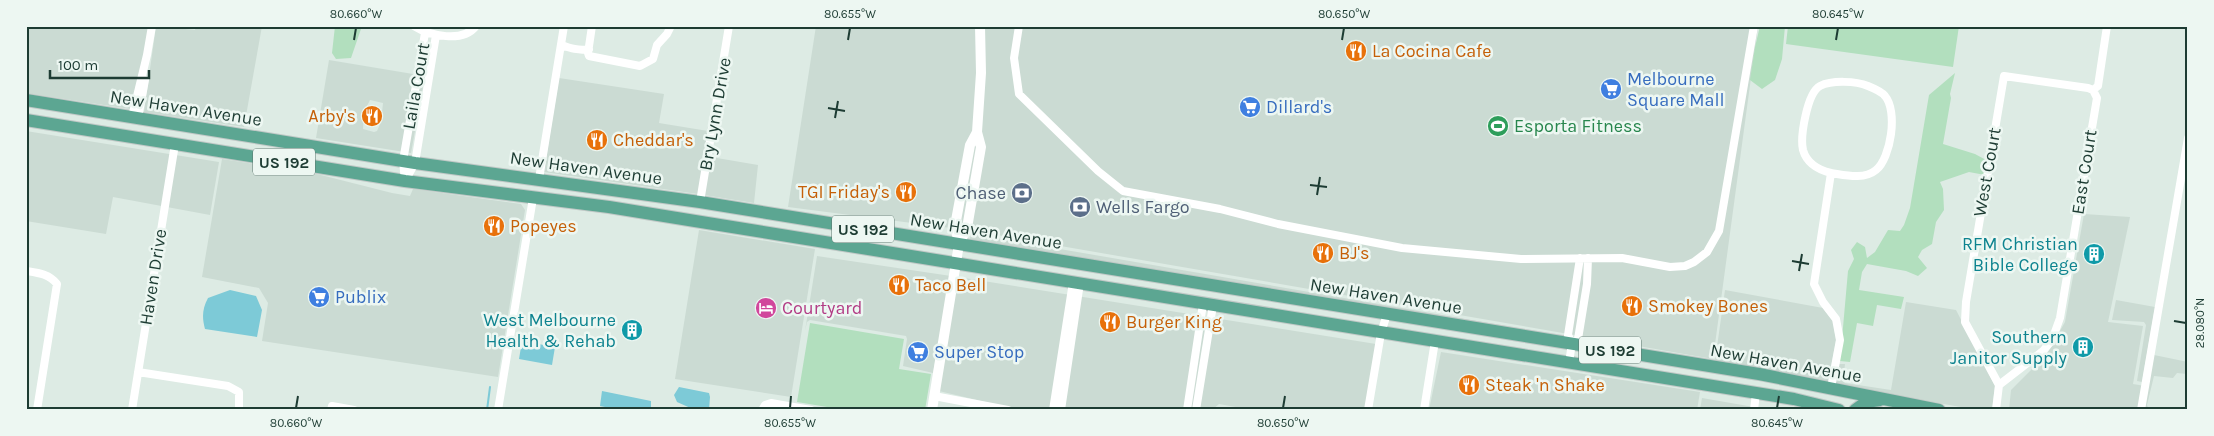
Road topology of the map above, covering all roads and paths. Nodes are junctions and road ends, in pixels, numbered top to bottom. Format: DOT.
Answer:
graph roads {
  1 [pos="152,26"];
  2 [pos="414,26"];
  3 [pos="476,26"];
  4 [pos="564,26"];
  5 [pos="592,26"];
  6 [pos="671,26"];
  7 [pos="729,26"];
  8 [pos="980,26"];
  9 [pos="1019,26"];
  10 [pos="1754,26"];
  11 [pos="2107,26"];
  12 [pos="425,33"];
  13 [pos="436,35"];
  14 [pos="563,45"];
  15 [pos="588,49"];
  16 [pos="2093,90"];
  17 [pos="26,100"];
  18 [pos="135,118"];
  19 [pos="26,120"];
  20 [pos="206,130"];
  21 [pos="110,134"];
  22 [pos="2188,138"];
  23 [pos="175,144"];
  24 [pos="409,162"];
  25 [pos="1831,173"];
  26 [pos="539,179"];
  27 [pos="405,181"];
  28 [pos="570,183"];
  29 [pos="508,195"];
  30 [pos="533,198"];
  31 [pos="700,202"];
  32 [pos="720,205"];
  33 [pos="676,218"];
  34 [pos="695,221"];
  35 [pos="959,244"];
  36 [pos="1584,258"];
  37 [pos="957,263"];
  38 [pos="1102,267"];
  39 [pos="26,271"];
  40 [pos="1077,283"];
  41 [pos="1215,285"];
  42 [pos="1232,288"];
  43 [pos="1179,300"];
  44 [pos="1208,305"];
  45 [pos="1386,314"];
  46 [pos="1381,333"];
  47 [pos="1435,341"];
  48 [pos="1572,344"];
  49 [pos="1569,363"];
  50 [pos="138,372"];
  51 [pos="1999,386"];
  52 [pos="1831,388"];
  53 [pos="1756,394"];
  54 [pos="934,396"];
  55 [pos="1885,399"];
  56 [pos="1794,400"];
  57 [pos="764,407"];
  58 [pos="332,408"];
  59 [pos="37,410"];
  60 [pos="132,410"];
  61 [pos="239,410"];
  62 [pos="354,410"];
  63 [pos="498,410"];
  64 [pos="811,410"];
  65 [pos="932,410"];
  66 [pos="1008,410"];
  67 [pos="1053,410"];
  68 [pos="1061,410"];
  69 [pos="1187,410"];
  70 [pos="1196,410"];
  71 [pos="1368,410"];
  72 [pos="1424,410"];
  73 [pos="1754,410"];
  74 [pos="1839,410"];
  75 [pos="1855,410"];
  76 [pos="1939,410"];
  77 [pos="1996,410"];
  78 [pos="2141,410"];
  1 -- 18 [label="street"];
  2 -- 12 [label="street"];
  3 -- 13 [label="street"];
  4 -- 14 [label="street"];
  5 -- 15 [label="street"];
  6 -- 15 [label="street"];
  7 -- 31 [label="street, Bry Lynn Drive"];
  8 -- 35 [label="street"];
  9 -- 36 [label="street"];
  10 -- 36 [label="street"];
  11 -- 16 [label="street, East Court"];
  12 -- 13 [label="street, Laila Court"];
  12 -- 24 [label="street, Laila Court"];
  13 -- 24 [label="street, Laila Court"];
  14 -- 15 [label="street"];
  14 -- 26 [label="street"];
  16 -- 51 [label="street, East Court"];
  16 -- 51 [label="street, West Court"];
  17 -- 18 [label="main road, New Haven Avenue / US 192"];
  18 -- 20 [label="main road, New Haven Avenue / US 192"];
  18 -- 21 [label="main road"];
  19 -- 21 [label="main road, New Haven Avenue / US 192"];
  20 -- 23 [label="main road"];
  20 -- 24 [label="main road, New Haven Avenue / US 192"];
  21 -- 23 [label="main road, New Haven Avenue / US 192"];
  22 -- 78 [label="street"];
  23 -- 27 [label="main road, New Haven Avenue / US 192"];
  23 -- 50 [label="street, Haven Drive"];
  24 -- 26 [label="main road, New Haven Avenue / US 192"];
  24 -- 27 [label="street, Laila Court"];
  24 -- 27 [label="street, Laila Court"];
  25 -- 25 [label="street"];
  25 -- 52 [label="street"];
  26 -- 28 [label="main road, New Haven Avenue / US 192"];
  26 -- 29 [label="main road"];
  27 -- 29 [label="main road, New Haven Avenue / US 192"];
  28 -- 30 [label="main road"];
  28 -- 31 [label="main road, New Haven Avenue / US 192"];
  29 -- 30 [label="main road, New Haven Avenue / US 192"];
  30 -- 33 [label="main road, New Haven Avenue / US 192"];
  30 -- 63 [label="street"];
  31 -- 32 [label="main road, New Haven Avenue / US 192"];
  31 -- 33 [label="main road"];
  32 -- 34 [label="main road"];
  32 -- 35 [label="main road, New Haven Avenue / US 192"];
  33 -- 34 [label="main road, New Haven Avenue / US 192"];
  34 -- 37 [label="main road, New Haven Avenue / US 192"];
  35 -- 37 [label="street"];
  35 -- 38 [label="main road, New Haven Avenue / US 192"];
  36 -- 48 [label="street"];
  37 -- 40 [label="main road, New Haven Avenue / US 192"];
  37 -- 54 [label="street"];
  38 -- 40 [label="main road"];
  38 -- 41 [label="main road, New Haven Avenue / US 192"];
  39 -- 59 [label="street"];
  40 -- 43 [label="main road, New Haven Avenue / US 192"];
  40 -- 67 [label="street"];
  40 -- 68 [label="street"];
  41 -- 42 [label="main road, New Haven Avenue / US 192"];
  41 -- 43 [label="main road"];
  42 -- 44 [label="main road"];
  42 -- 45 [label="main road, New Haven Avenue / US 192"];
  43 -- 44 [label="main road, New Haven Avenue / US 192"];
  44 -- 46 [label="main road, New Haven Avenue / US 192"];
  44 -- 69 [label="street"];
  44 -- 70 [label="street"];
  45 -- 46 [label="street"];
  45 -- 48 [label="main road, New Haven Avenue / US 192"];
  46 -- 47 [label="main road, New Haven Avenue / US 192"];
  46 -- 71 [label="street"];
  47 -- 49 [label="main road, New Haven Avenue / US 192"];
  47 -- 72 [label="street"];
  48 -- 49 [label="street"];
  48 -- 52 [label="main road, New Haven Avenue / US 192"];
  49 -- 53 [label="main road, New Haven Avenue / US 192"];
  50 -- 60 [label="street, Haven Drive"];
  50 -- 61 [label="street"];
  51 -- 77 [label="street"];
  52 -- 55 [label="main road, New Haven Avenue / US 192"];
  52 -- 56 [label="main road"];
  53 -- 56 [label="main road, New Haven Avenue / US 192"];
  53 -- 73 [label="street"];
  54 -- 65 [label="street"];
  54 -- 66 [label="street"];
  55 -- 75 [label="main road"];
  55 -- 76 [label="main road, New Haven Avenue / US 192"];
  56 -- 74 [label="main road, New Haven Avenue / US 192"];
  57 -- 64 [label="street"];
  58 -- 62 [label="street"];
}
